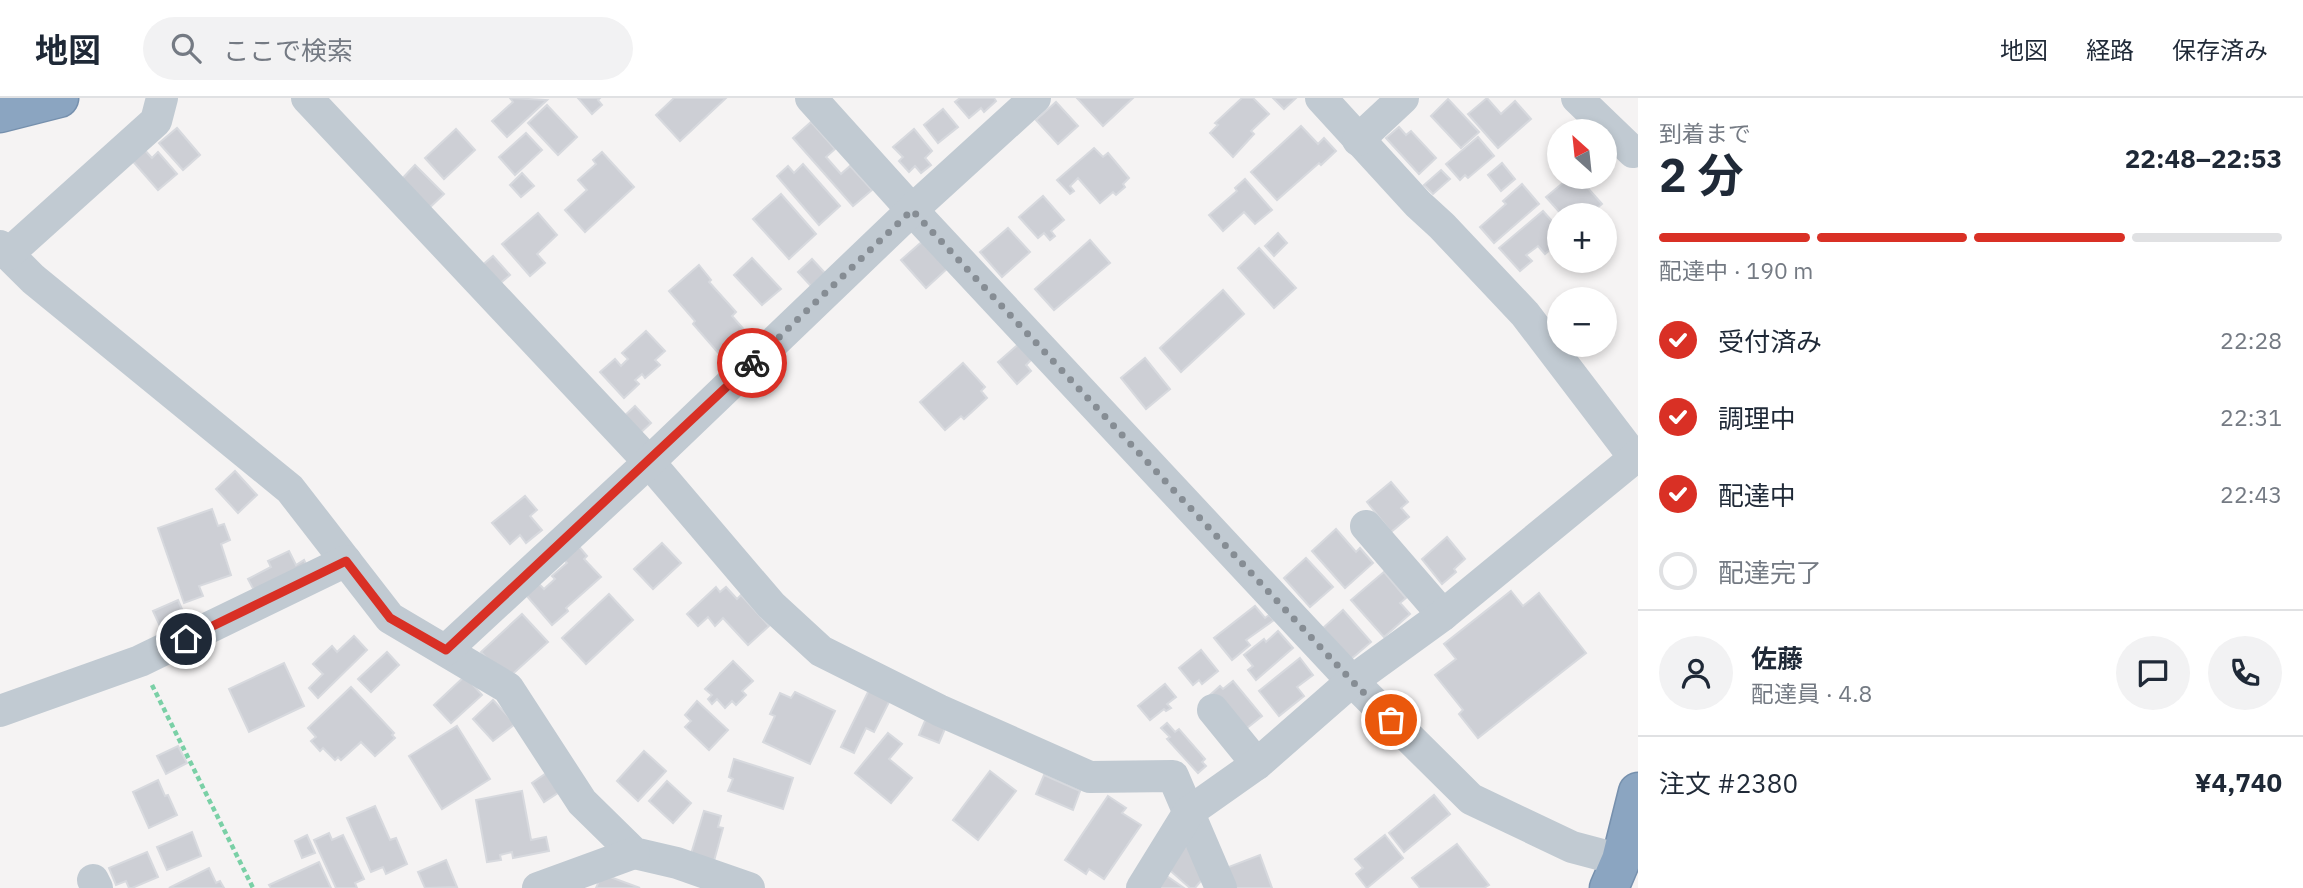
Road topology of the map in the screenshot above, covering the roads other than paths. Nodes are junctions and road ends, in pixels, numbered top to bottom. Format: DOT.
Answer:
graph roads {
  1 [pos="59,98"];
  2 [pos="162,98"];
  3 [pos="307,98"];
  4 [pos="811,98"];
  5 [pos="1035,98"];
  6 [pos="1321,98"];
  7 [pos="1403,98"];
  8 [pos="1577,98"];
  9 [pos="0,113"];
  10 [pos="1358,140"];
  11 [pos="1638,151"];
  12 [pos="912,210"];
  13 [pos="4,250"];
  14 [pos="1636,456"];
  15 [pos="649,462"];
  16 [pos="1366,526"];
  17 [pos="346,561"];
  18 [pos="1443,615"];
  19 [pos="446,650"];
  20 [pos="1352,681"];
  21 [pos="1213,710"];
  22 [pos="0,711"];
  23 [pos="1257,764"];
  24 [pos="1638,792"];
  25 [pos="1189,812"];
  26 [pos="634,853"];
  27 [pos="1615,874"];
  28 [pos="538,888"];
  29 [pos="749,888"];
  30 [pos="1142,888"];
  31 [pos="1221,888"];
  1 -- 9 [label="highway"];
  2 -- 13 [label="street"];
  3 -- 15 [label="street"];
  4 -- 12 [label="street"];
  5 -- 12 [label="street"];
  6 -- 10 [label="street"];
  7 -- 10 [label="street"];
  8 -- 11 [label="street"];
  10 -- 14 [label="street"];
  12 -- 15 [label="street"];
  12 -- 20 [label="street"];
  13 -- 17 [label="street"];
  14 -- 18 [label="street"];
  15 -- 19 [label="street"];
  15 -- 25 [label="street"];
  16 -- 18 [label="street"];
  17 -- 19 [label="street"];
  17 -- 22 [label="street"];
  18 -- 20 [label="street"];
  19 -- 26 [label="street"];
  20 -- 23 [label="street"];
  20 -- 27 [label="street"];
  21 -- 23 [label="street"];
  23 -- 25 [label="street"];
  24 -- 27 [label="highway"];
  25 -- 30 [label="street"];
  25 -- 31 [label="street"];
  26 -- 28 [label="street"];
  26 -- 29 [label="street"];
}
